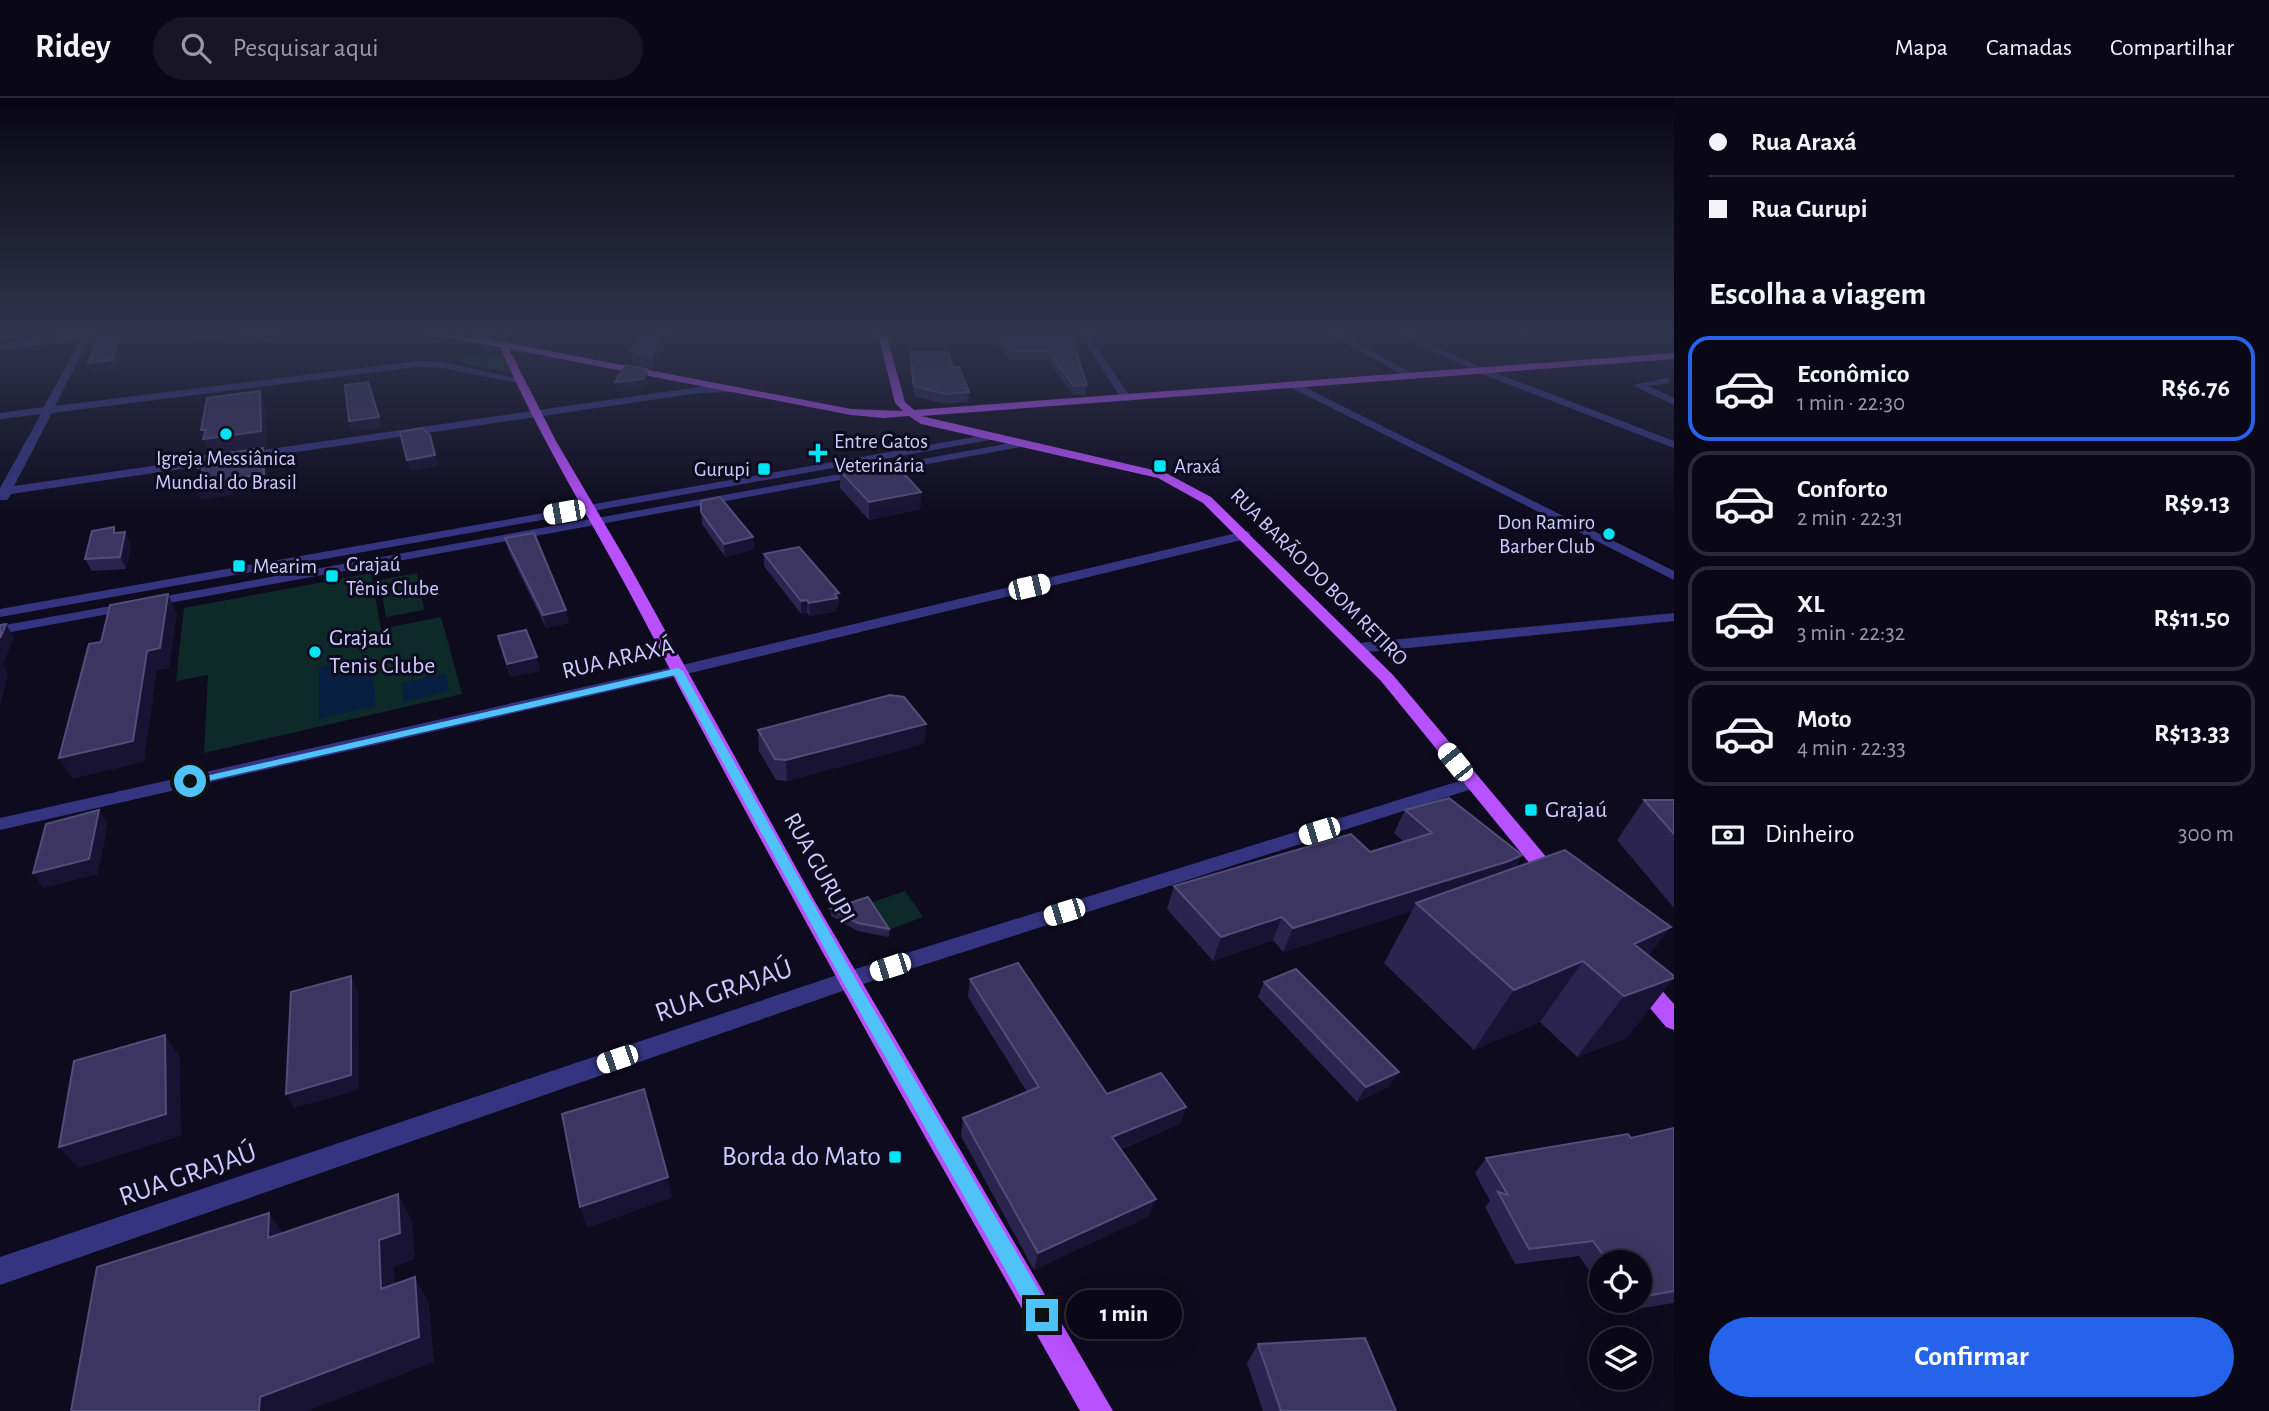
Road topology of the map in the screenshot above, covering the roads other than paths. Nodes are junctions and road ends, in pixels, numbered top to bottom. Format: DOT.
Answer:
graph roads {
  1 [pos="55,394"];
  2 [pos="173,394"];
  3 [pos="526,394"];
  4 [pos="670,394"];
  5 [pos="757,394"];
  6 [pos="897,394"];
  7 [pos="1124,394"];
  8 [pos="1188,394"];
  9 [pos="1312,394"];
  10 [pos="1542,394"];
  11 [pos="1657,394"];
  12 [pos="1127,399"];
  13 [pos="1674,402"];
  14 [pos="47,410"];
  15 [pos="537,414"];
  16 [pos="911,415"];
  17 [pos="0,416"];
  18 [pos="991,437"];
  19 [pos="1022,444"];
  20 [pos="1674,445"];
  21 [pos="4,492"];
  22 [pos="0,503"];
  23 [pos="591,507"];
  24 [pos="600,523"];
  25 [pos="1245,535"];
  26 [pos="1674,576"];
  27 [pos="0,613"];
  28 [pos="1674,617"];
  29 [pos="0,630"];
  30 [pos="1359,648"];
  31 [pos="678,671"];
  32 [pos="1472,783"];
  33 [pos="0,824"];
  34 [pos="1563,891"];
  35 [pos="1631,970"];
  36 [pos="849,980"];
  37 [pos="1674,1020"];
  38 [pos="0,1271"];
  39 [pos="1097,1411"];
  1 -- 14 [label="street"];
  2 -- 14 [label="street"];
  3 -- 15 [label="main road, RUA GURUPI"];
  4 -- 15 [label="street"];
  5 -- 16 [label="main road, RUA BARÃO DO BOM RETIRO"];
  6 -- 16 [label="main road"];
  7 -- 12 [label="street"];
  8 -- 12 [label="main road"];
  9 -- 26 [label="street"];
  10 -- 20 [label="street"];
  11 -- 13 [label="street"];
  12 -- 16 [label="main road"];
  14 -- 17 [label="street"];
  14 -- 21 [label="street"];
  15 -- 21 [label="street"];
  15 -- 23 [label="main road, RUA GURUPI"];
  16 -- 18 [label="main road, RUA BARÃO DO BOM RETIRO"];
  18 -- 19 [label="main road, RUA BARÃO DO BOM RETIRO"];
  18 -- 23 [label="street"];
  19 -- 24 [label="street"];
  19 -- 25 [label="main road, RUA BARÃO DO BOM RETIRO"];
  21 -- 22 [label="street"];
  23 -- 24 [label="main road, RUA GURUPI"];
  23 -- 27 [label="street"];
  24 -- 29 [label="street"];
  24 -- 31 [label="main road, RUA GURUPI"];
  25 -- 30 [label="main road, RUA BARÃO DO BOM RETIRO"];
  25 -- 31 [label="street, RUA ARAXÁ"];
  28 -- 30 [label="street"];
  30 -- 32 [label="main road, RUA BARÃO DO BOM RETIRO"];
  31 -- 33 [label="street, RUA ARAXÁ"];
  31 -- 36 [label="main road, RUA GURUPI"];
  32 -- 34 [label="main road, RUA BARÃO DO BOM RETIRO"];
  32 -- 36 [label="street, RUA GRAJAÚ"];
  35 -- 37 [label="main road"];
  36 -- 38 [label="street, RUA GRAJAÚ"];
  36 -- 39 [label="main road, RUA GURUPI"];
}
